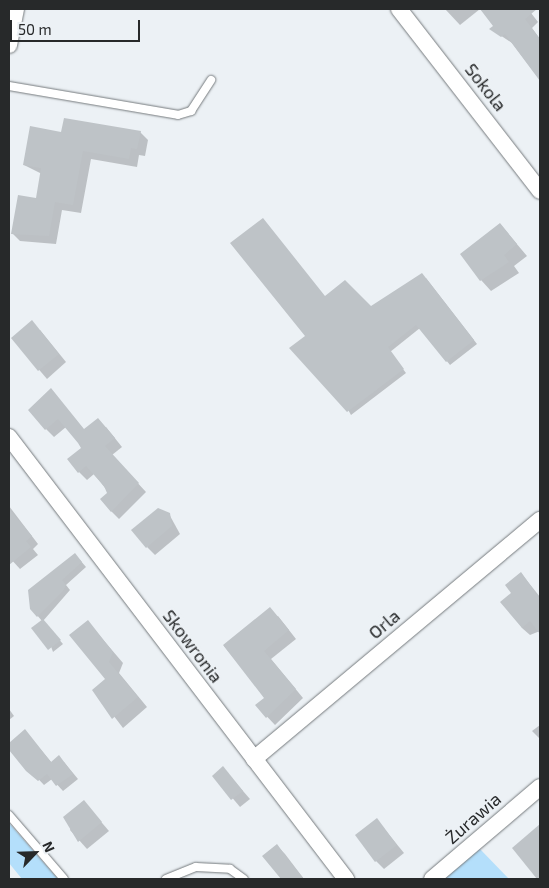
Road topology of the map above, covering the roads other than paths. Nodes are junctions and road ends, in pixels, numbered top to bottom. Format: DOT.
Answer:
graph roads {
  1 [pos="16,9"];
  2 [pos="399,9"];
  3 [pos="9,45"];
  4 [pos="212,80"];
  5 [pos="9,86"];
  6 [pos="540,191"];
  7 [pos="9,437"];
  8 [pos="540,520"];
  9 [pos="254,759"];
  10 [pos="540,786"];
  11 [pos="9,815"];
  12 [pos="64,879"];
  13 [pos="166,879"];
  14 [pos="244,879"];
  15 [pos="346,879"];
  16 [pos="432,879"];
  1 -- 3 [label="street"];
  2 -- 6 [label="street, Sokola"];
  4 -- 5 [label="lane"];
  7 -- 9 [label="street, Skowronia"];
  8 -- 9 [label="street, Orla"];
  9 -- 15 [label="street, Skowronia"];
  10 -- 16 [label="street, Żurawia"];
  11 -- 12 [label="lane"];
  13 -- 14 [label="lane"];
}
